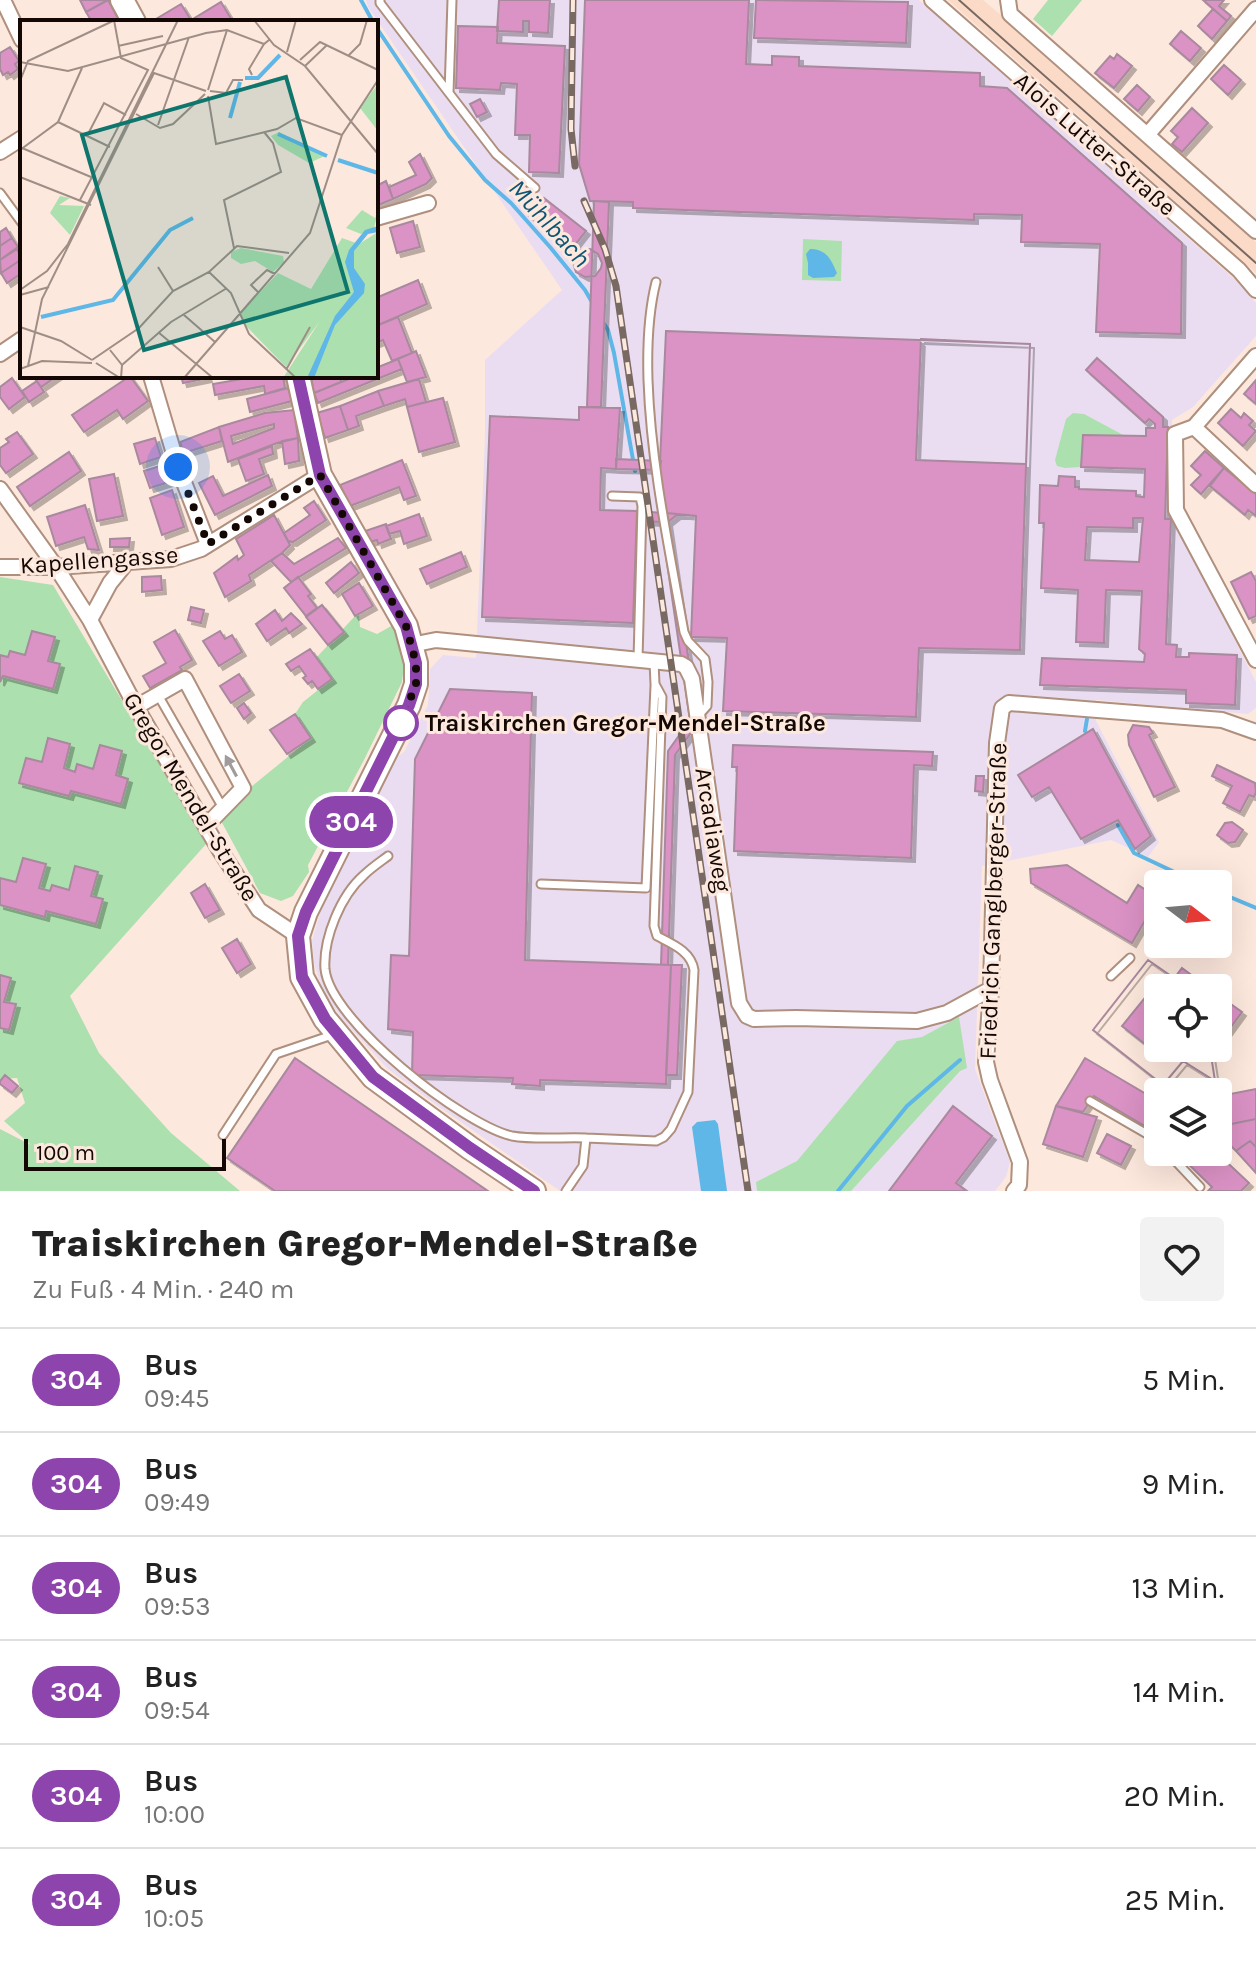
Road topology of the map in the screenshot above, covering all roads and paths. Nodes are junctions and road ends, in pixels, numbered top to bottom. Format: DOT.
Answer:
graph roads {
  1 [pos="3,0"];
  2 [pos="122,0"];
  3 [pos="380,0"];
  4 [pos="452,0"];
  5 [pos="932,0"];
  6 [pos="1008,0"];
  7 [pos="1256,9"];
  8 [pos="133,20"];
  9 [pos="1243,25"];
  10 [pos="20,36"];
  11 [pos="1256,37"];
  12 [pos="449,93"];
  13 [pos="1148,134"];
  14 [pos="20,139"];
  15 [pos="0,152"];
  16 [pos="535,188"];
  17 [pos="0,193"];
  18 [pos="428,203"];
  19 [pos="378,217"];
  20 [pos="20,220"];
  21 [pos="1256,231"];
  22 [pos="656,282"];
  23 [pos="1256,290"];
  24 [pos="20,340"];
  25 [pos="0,354"];
  26 [pos="1256,356"];
  27 [pos="152,378"];
  28 [pos="298,378"];
  29 [pos="1194,427"];
  30 [pos="320,475"];
  31 [pos="1256,485"];
  32 [pos="0,489"];
  33 [pos="612,496"];
  34 [pos="208,544"];
  35 [pos="127,562"];
  36 [pos="0,567"];
  37 [pos="56,567"];
  38 [pos="90,620"];
  39 [pos="411,645"];
  40 [pos="638,660"];
  41 [pos="1256,660"];
  42 [pos="654,661"];
  43 [pos="655,684"];
  44 [pos="158,695"];
  45 [pos="136,707"];
  46 [pos="697,718"];
  47 [pos="1256,732"];
  48 [pos="223,808"];
  49 [pos="206,826"];
  50 [pos="388,856"];
  51 [pos="541,884"];
  52 [pos="298,936"];
  53 [pos="1130,958"];
  54 [pos="1111,976"];
  55 [pos="991,989"];
  56 [pos="337,1033"];
  57 [pos="1090,1101"];
  58 [pos="1144,1132"];
  59 [pos="223,1135"];
  60 [pos="586,1138"];
  61 [pos="1180,1166"];
  62 [pos="1200,1187"];
  63 [pos="534,1191"];
  64 [pos="566,1191"];
  65 [pos="1014,1191"];
  1 -- 10 [label="street"];
  2 -- 8 [label="street"];
  3 -- 12 [label="lane"];
  4 -- 12 [label="lane"];
  5 -- 23 [label="street, Alois Lutter-Straße"];
  6 -- 13 [label="street, Alois Lutter-Straße"];
  7 -- 9 [label="street"];
  9 -- 11 [label="street"];
  9 -- 13 [label="street"];
  12 -- 16 [label="lane"];
  13 -- 21 [label="street, Alois Lutter-Straße"];
  14 -- 15 [label="street"];
  17 -- 20 [label="lane"];
  18 -- 19 [label="street"];
  22 -- 46 [label="lane"];
  24 -- 25 [label="street"];
  26 -- 29 [label="street"];
  27 -- 34 [label="street"];
  28 -- 30 [label="street"];
  29 -- 31 [label="street"];
  29 -- 41 [label="street"];
  30 -- 34 [label="street, Kapellengasse"];
  30 -- 39 [label="street"];
  32 -- 37 [label="street, Gregor Mendel-Straße"];
  33 -- 40 [label="lane"];
  34 -- 35 [label="street, Kapellengasse"];
  35 -- 37 [label="street, Kapellengasse"];
  35 -- 38 [label="street"];
  36 -- 37 [label="street, Kapellengasse"];
  37 -- 38 [label="street, Gregor Mendel-Straße"];
  38 -- 45 [label="street, Gregor Mendel-Straße"];
  39 -- 40 [label="street, Arcadiaweg"];
  39 -- 52 [label="street"];
  40 -- 42 [label="street, Arcadiaweg"];
  42 -- 43 [label="lane"];
  42 -- 46 [label="street, Arcadiaweg"];
  43 -- 51 [label="lane"];
  43 -- 60 [label="lane"];
  44 -- 45 [label="street"];
  44 -- 48 [label="lane"];
  48 -- 44 [label="street, one-way"];
  45 -- 49 [label="street, Gregor Mendel-Straße"];
  46 -- 55 [label="street, Arcadiaweg"];
  47 -- 55 [label="street, Friedrich Ganglberger-Straße"];
  48 -- 49 [label="street"];
  49 -- 52 [label="street, Gregor Mendel-Straße"];
  50 -- 60 [label="lane"];
  52 -- 56 [label="street"];
  53 -- 54 [label="lane"];
  55 -- 65 [label="street, Friedrich Ganglberger-Straße"];
  56 -- 59 [label="lane"];
  56 -- 63 [label="street"];
  57 -- 58 [label="lane"];
  60 -- 64 [label="lane"];
  61 -- 62 [label="lane"];
}
